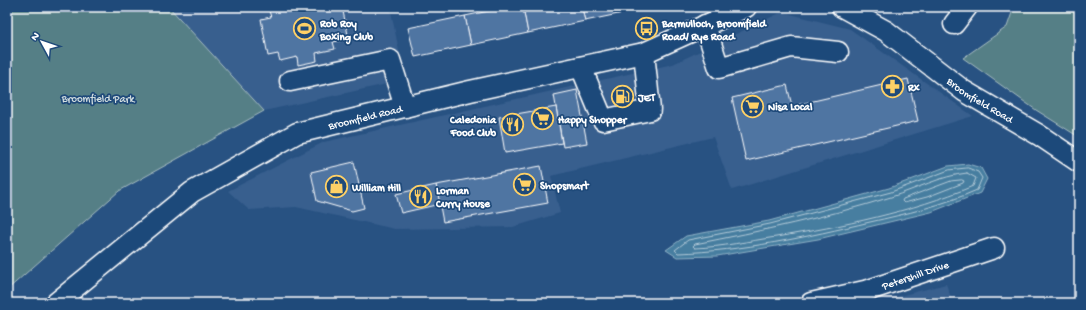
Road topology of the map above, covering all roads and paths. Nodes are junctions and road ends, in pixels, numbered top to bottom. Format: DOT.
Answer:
graph roads {
  1 [pos="746,7"];
  2 [pos="842,7"];
  3 [pos="873,7"];
  4 [pos="967,7"];
  5 [pos="715,17"];
  6 [pos="954,24"];
  7 [pos="886,31"];
  8 [pos="838,52"];
  9 [pos="644,53"];
  10 [pos="581,67"];
  11 [pos="290,81"];
  12 [pos="405,107"];
  13 [pos="1079,162"];
  14 [pos="994,248"];
  15 [pos="56,303"];
  16 [pos="811,303"];
  1 -- 5 [label="street, Broomfield Road"];
  2 -- 7 [label="street, Broomfield Road"];
  3 -- 7 [label="street, Broomfield Road"];
  4 -- 6 [label="street"];
  5 -- 8 [label="street"];
  5 -- 9 [label="street, Broomfield Road"];
  7 -- 13 [label="street, Broomfield Road"];
  9 -- 10 [label="street, Broomfield Road"];
  9 -- 10 [label="street"];
  10 -- 12 [label="street, Broomfield Road"];
  11 -- 12 [label="street"];
  12 -- 15 [label="street, Broomfield Road"];
  14 -- 16 [label="street, Petershill Drive"];
}
